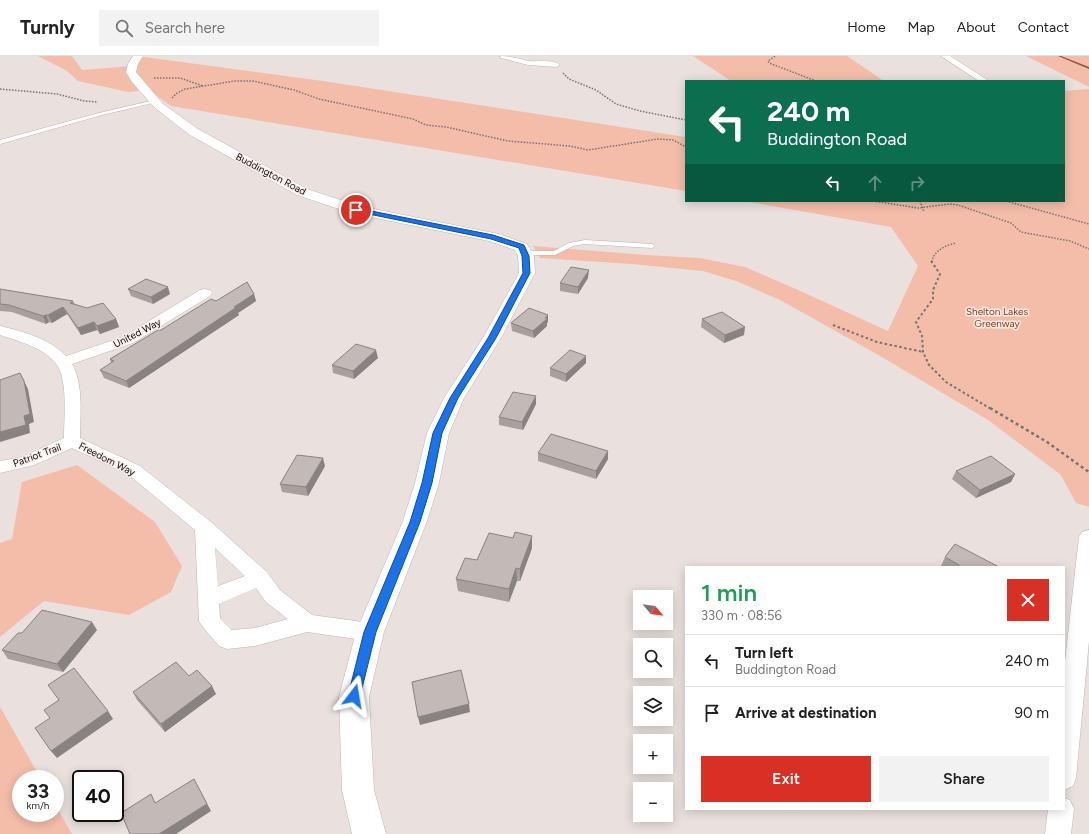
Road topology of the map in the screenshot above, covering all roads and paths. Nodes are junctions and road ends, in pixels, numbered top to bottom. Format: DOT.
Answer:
graph roads {
  1 [pos="138,56"];
  2 [pos="504,56"];
  3 [pos="775,56"];
  4 [pos="946,56"];
  5 [pos="556,65"];
  6 [pos="136,80"];
  7 [pos="813,80"];
  8 [pos="983,80"];
  9 [pos="204,86"];
  10 [pos="0,89"];
  11 [pos="155,101"];
  12 [pos="104,102"];
  13 [pos="174,103"];
  14 [pos="685,120"];
  15 [pos="0,142"];
  16 [pos="685,147"];
  17 [pos="879,202"];
  18 [pos="920,202"];
  19 [pos="1009,202"];
  20 [pos="922,207"];
  21 [pos="924,212"];
  22 [pos="1089,224"];
  23 [pos="956,243"];
  24 [pos="652,246"];
  25 [pos="1089,249"];
  26 [pos="524,253"];
  27 [pos="205,293"];
  28 [pos="833,325"];
  29 [pos="0,330"];
  30 [pos="923,352"];
  31 [pos="64,362"];
  32 [pos="72,441"];
  33 [pos="0,466"];
  34 [pos="1089,472"];
  35 [pos="204,526"];
  36 [pos="1089,537"];
  37 [pos="260,578"];
  38 [pos="209,600"];
  39 [pos="307,624"];
  40 [pos="370,632"];
  41 [pos="1065,768"];
  42 [pos="1061,810"];
  43 [pos="369,834"];
  44 [pos="1058,834"];
  1 -- 6 [label="street"];
  2 -- 5 [label="street"];
  3 -- 7 [label="path"];
  4 -- 8 [label="street"];
  5 -- 14 [label="path"];
  6 -- 9 [label="path"];
  6 -- 11 [label="street, Buddington Road"];
  9 -- 13 [label="path"];
  9 -- 16 [label="path"];
  10 -- 12 [label="path"];
  11 -- 15 [label="lane"];
  11 -- 26 [label="street, Buddington Road"];
  17 -- 20 [label="path"];
  18 -- 20 [label="path"];
  19 -- 22 [label="path"];
  20 -- 21 [label="path"];
  20 -- 25 [label="path"];
  23 -- 30 [label="path"];
  24 -- 26 [label="lane"];
  26 -- 40 [label="street"];
  27 -- 31 [label="street, United Way"];
  28 -- 30 [label="path"];
  29 -- 31 [label="street"];
  30 -- 34 [label="path"];
  31 -- 32 [label="street, Freedom Way"];
  32 -- 33 [label="street, Patriot Trail"];
  32 -- 35 [label="street, Freedom Way"];
  35 -- 37 [label="street, Freedom Way"];
  35 -- 38 [label="street"];
  36 -- 41 [label="street"];
  37 -- 38 [label="street"];
  37 -- 39 [label="street, Freedom Way"];
  38 -- 39 [label="street"];
  39 -- 40 [label="street"];
  40 -- 43 [label="street"];
  42 -- 44 [label="street"];
}
